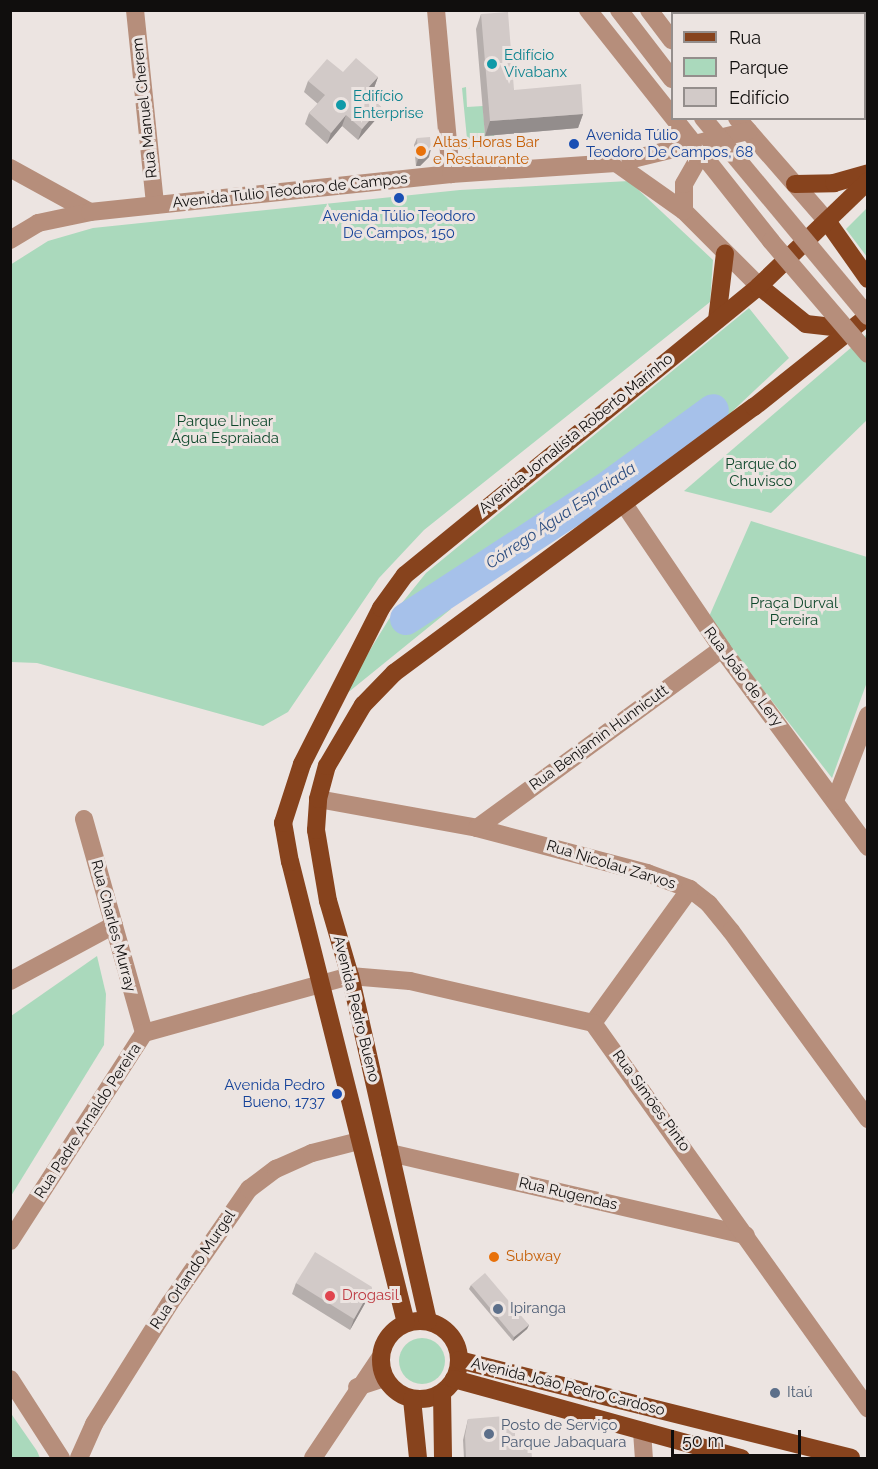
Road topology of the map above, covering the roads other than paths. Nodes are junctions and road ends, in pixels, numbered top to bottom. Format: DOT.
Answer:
graph roads {
  1 [pos="135,10"];
  2 [pos="436,10"];
  3 [pos="588,10"];
  4 [pos="619,10"];
  5 [pos="649,10"];
  6 [pos="671,39"];
  7 [pos="671,78"];
  8 [pos="671,115"];
  9 [pos="675,120"];
  10 [pos="705,120"];
  11 [pos="742,125"];
  12 [pos="708,142"];
  13 [pos="616,162"];
  14 [pos="10,168"];
  15 [pos="867,173"];
  16 [pos="451,174"];
  17 [pos="867,181"];
  18 [pos="795,184"];
  19 [pos="155,205"];
  20 [pos="90,212"];
  21 [pos="684,212"];
  22 [pos="827,221"];
  23 [pos="10,240"];
  24 [pos="725,254"];
  25 [pos="867,279"];
  26 [pos="759,286"];
  27 [pos="867,316"];
  28 [pos="717,320"];
  29 [pos="851,329"];
  30 [pos="867,354"];
  31 [pos="624,504"];
  32 [pos="722,649"];
  33 [pos="867,715"];
  34 [pos="323,717"];
  35 [pos="318,799"];
  36 [pos="835,801"];
  37 [pos="84,819"];
  38 [pos="477,828"];
  39 [pos="867,847"];
  40 [pos="690,889"];
  41 [pos="114,925"];
  42 [pos="350,976"];
  43 [pos="10,981"];
  44 [pos="320,984"];
  45 [pos="593,1023"];
  46 [pos="144,1033"];
  47 [pos="867,1119"];
  48 [pos="359,1141"];
  49 [pos="390,1153"];
  50 [pos="746,1234"];
  51 [pos="10,1241"];
  52 [pos="428,1321"];
  53 [pos="406,1323"];
  54 [pos="380,1358"];
  55 [pos="459,1360"];
  56 [pos="385,1378"];
  57 [pos="10,1379"];
  58 [pos="448,1386"];
  59 [pos="357,1387"];
  60 [pos="412,1399"];
  61 [pos="867,1409"];
  62 [pos="642,1431"];
  63 [pos="810,1453"];
  64 [pos="62,1458"];
  65 [pos="79,1458"];
  66 [pos="312,1458"];
  67 [pos="418,1458"];
  68 [pos="443,1458"];
  69 [pos="644,1458"];
  70 [pos="741,1458"];
  71 [pos="851,1458"];
  1 -- 19 [label="street, Rua Manuel Cherem"];
  2 -- 16 [label="street"];
  3 -- 8 [label="street, bridge"];
  4 -- 7 [label="street"];
  5 -- 6 [label="street"];
  9 -- 30 [label="street, bridge"];
  10 -- 27 [label="street, bridge"];
  11 -- 12 [label="street, Avenida Tulio Teodoro de Campos"];
  11 -- 18 [label="street"];
  12 -- 13 [label="street, Avenida Tulio Teodoro de Campos"];
  12 -- 21 [label="street"];
  13 -- 16 [label="street, Avenida Tulio Teodoro de Campos"];
  13 -- 21 [label="street"];
  14 -- 20 [label="street"];
  15 -- 18 [label="main road"];
  16 -- 19 [label="street, Avenida Tulio Teodoro de Campos"];
  17 -- 22 [label="main road, Avenida Jornalista Roberto Marinho"];
  18 -- 22 [label="street"];
  19 -- 20 [label="street, Avenida Tulio Teodoro de Campos"];
  20 -- 23 [label="street, Avenida Tulio Teodoro de Campos"];
  21 -- 24 [label="street"];
  22 -- 25 [label="main road"];
  22 -- 26 [label="main road, Avenida Jornalista Roberto Marinho"];
  24 -- 26 [label="street"];
  24 -- 28 [label="main road"];
  26 -- 28 [label="main road, Avenida Jornalista Roberto Marinho"];
  26 -- 29 [label="main road"];
  27 -- 29 [label="main road"];
  28 -- 34 [label="main road, Avenida Jornalista Roberto Marinho"];
  29 -- 31 [label="main road"];
  31 -- 32 [label="street, Rua João de Lery"];
  31 -- 35 [label="main road, Avenida Pedro Bueno"];
  32 -- 36 [label="street, Rua João de Lery"];
  32 -- 38 [label="street, Rua Benjamin Hunnicutt"];
  33 -- 36 [label="street"];
  34 -- 44 [label="main road, Avenida Pedro Bueno"];
  35 -- 38 [label="street, Rua Nicolau Zarvos"];
  35 -- 42 [label="main road, Avenida Pedro Bueno"];
  36 -- 39 [label="street, Rua João de Lery"];
  37 -- 41 [label="street, Rua Charles Murray"];
  38 -- 40 [label="street, Rua Nicolau Zarvos"];
  40 -- 45 [label="street"];
  40 -- 47 [label="street, Rua Nicolau Zarvos"];
  41 -- 43 [label="street"];
  41 -- 46 [label="street, Rua Charles Murray"];
  42 -- 44 [label="street"];
  42 -- 45 [label="street"];
  42 -- 49 [label="main road, Avenida Pedro Bueno"];
  44 -- 46 [label="street, Rua Padre Arnaldo Pereira"];
  44 -- 48 [label="main road, Avenida Pedro Bueno"];
  45 -- 50 [label="street, Rua Simões Pinto"];
  46 -- 51 [label="street, Rua Padre Arnaldo Pereira"];
  48 -- 53 [label="main road, Avenida Pedro Bueno"];
  48 -- 65 [label="street, Rua Orlando Murgel"];
  49 -- 50 [label="street, Rua Rugendas"];
  49 -- 52 [label="main road, Avenida Pedro Bueno"];
  50 -- 61 [label="street, Rua Simões Pinto"];
  52 -- 53 [label="main road"];
  52 -- 55 [label="main road"];
  53 -- 54 [label="main road"];
  54 -- 56 [label="main road"];
  54 -- 59 [label="street"];
  55 -- 58 [label="main road"];
  55 -- 63 [label="main road, Avenida João Pedro Cardoso"];
  56 -- 59 [label="street"];
  56 -- 60 [label="main road"];
  57 -- 64 [label="street"];
  58 -- 60 [label="main road"];
  58 -- 62 [label="main road, Avenida João Pedro Cardoso"];
  58 -- 68 [label="main road"];
  59 -- 66 [label="street"];
  60 -- 67 [label="main road"];
  62 -- 69 [label="street"];
  62 -- 70 [label="main road, Avenida João Pedro Cardoso"];
  63 -- 71 [label="main road, Avenida João Pedro Cardoso"];
}
